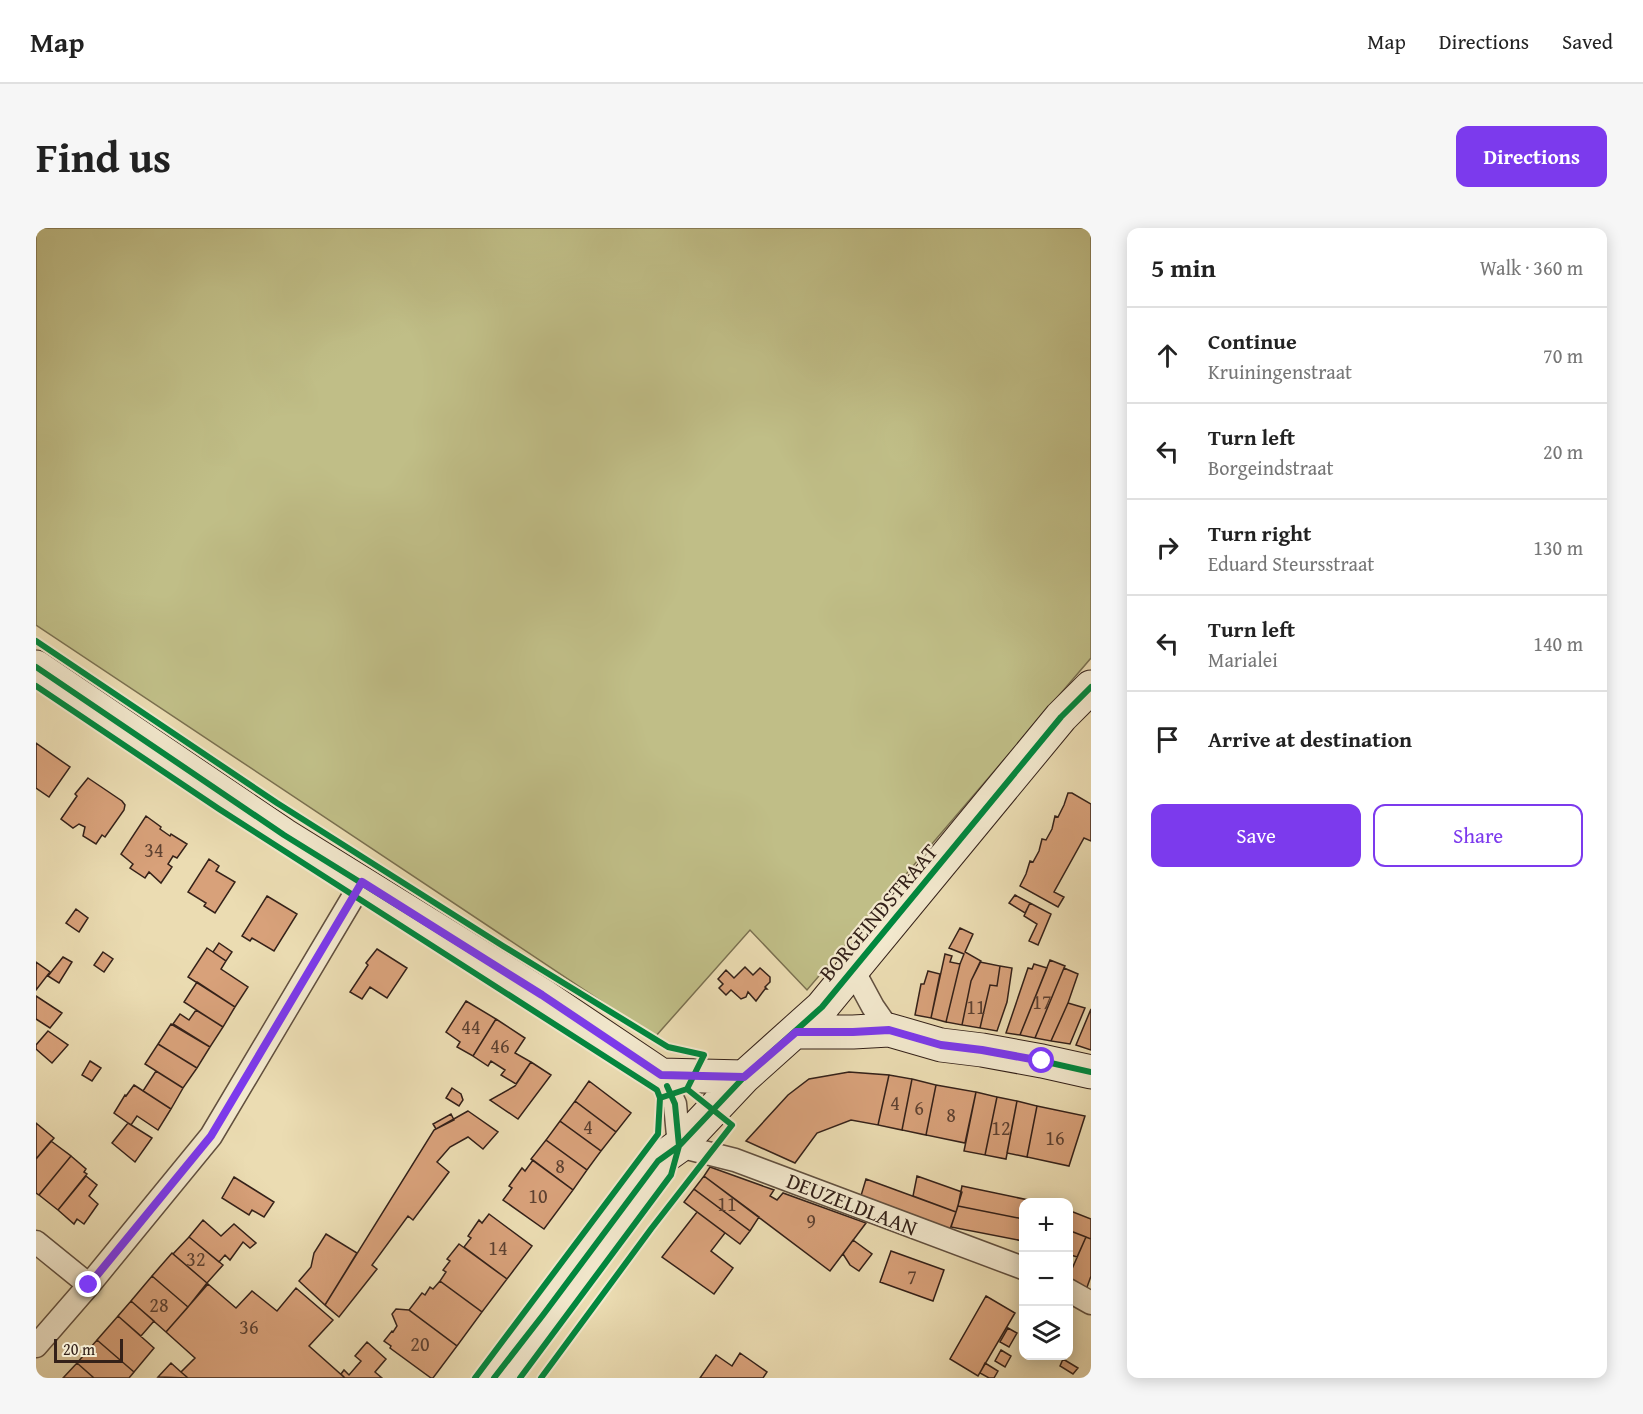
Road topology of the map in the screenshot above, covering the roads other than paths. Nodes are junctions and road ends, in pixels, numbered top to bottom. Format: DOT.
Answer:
graph roads {
  1 [pos="36,667"];
  2 [pos="1091,687"];
  3 [pos="362,882"];
  4 [pos="853,970"];
  5 [pos="889,1030"];
  6 [pos="796,1032"];
  7 [pos="1091,1072"];
  8 [pos="661,1075"];
  9 [pos="744,1077"];
  10 [pos="679,1146"];
  11 [pos="36,1242"];
  12 [pos="1019,1266"];
  13 [pos="89,1285"];
  14 [pos="1073,1293"];
  15 [pos="1091,1303"];
  16 [pos="36,1346"];
  17 [pos="494,1378"];
  18 [pos="520,1378"];
  1 -- 3 [label="street"];
  2 -- 4 [label="street, BORGEINDSTRAAT"];
  3 -- 8 [label="street"];
  3 -- 13 [label="street"];
  4 -- 5 [label="street"];
  4 -- 6 [label="street, BORGEINDSTRAAT"];
  5 -- 6 [label="street"];
  5 -- 7 [label="street"];
  6 -- 9 [label="street, BORGEINDSTRAAT"];
  8 -- 9 [label="street"];
  8 -- 10 [label="street"];
  9 -- 10 [label="street, BORGEINDSTRAAT"];
  10 -- 12 [label="street, DEUZELDLAAN"];
  10 -- 17 [label="street"];
  10 -- 18 [label="street"];
  11 -- 13 [label="street"];
  13 -- 16 [label="street"];
  14 -- 15 [label="street"];
}
